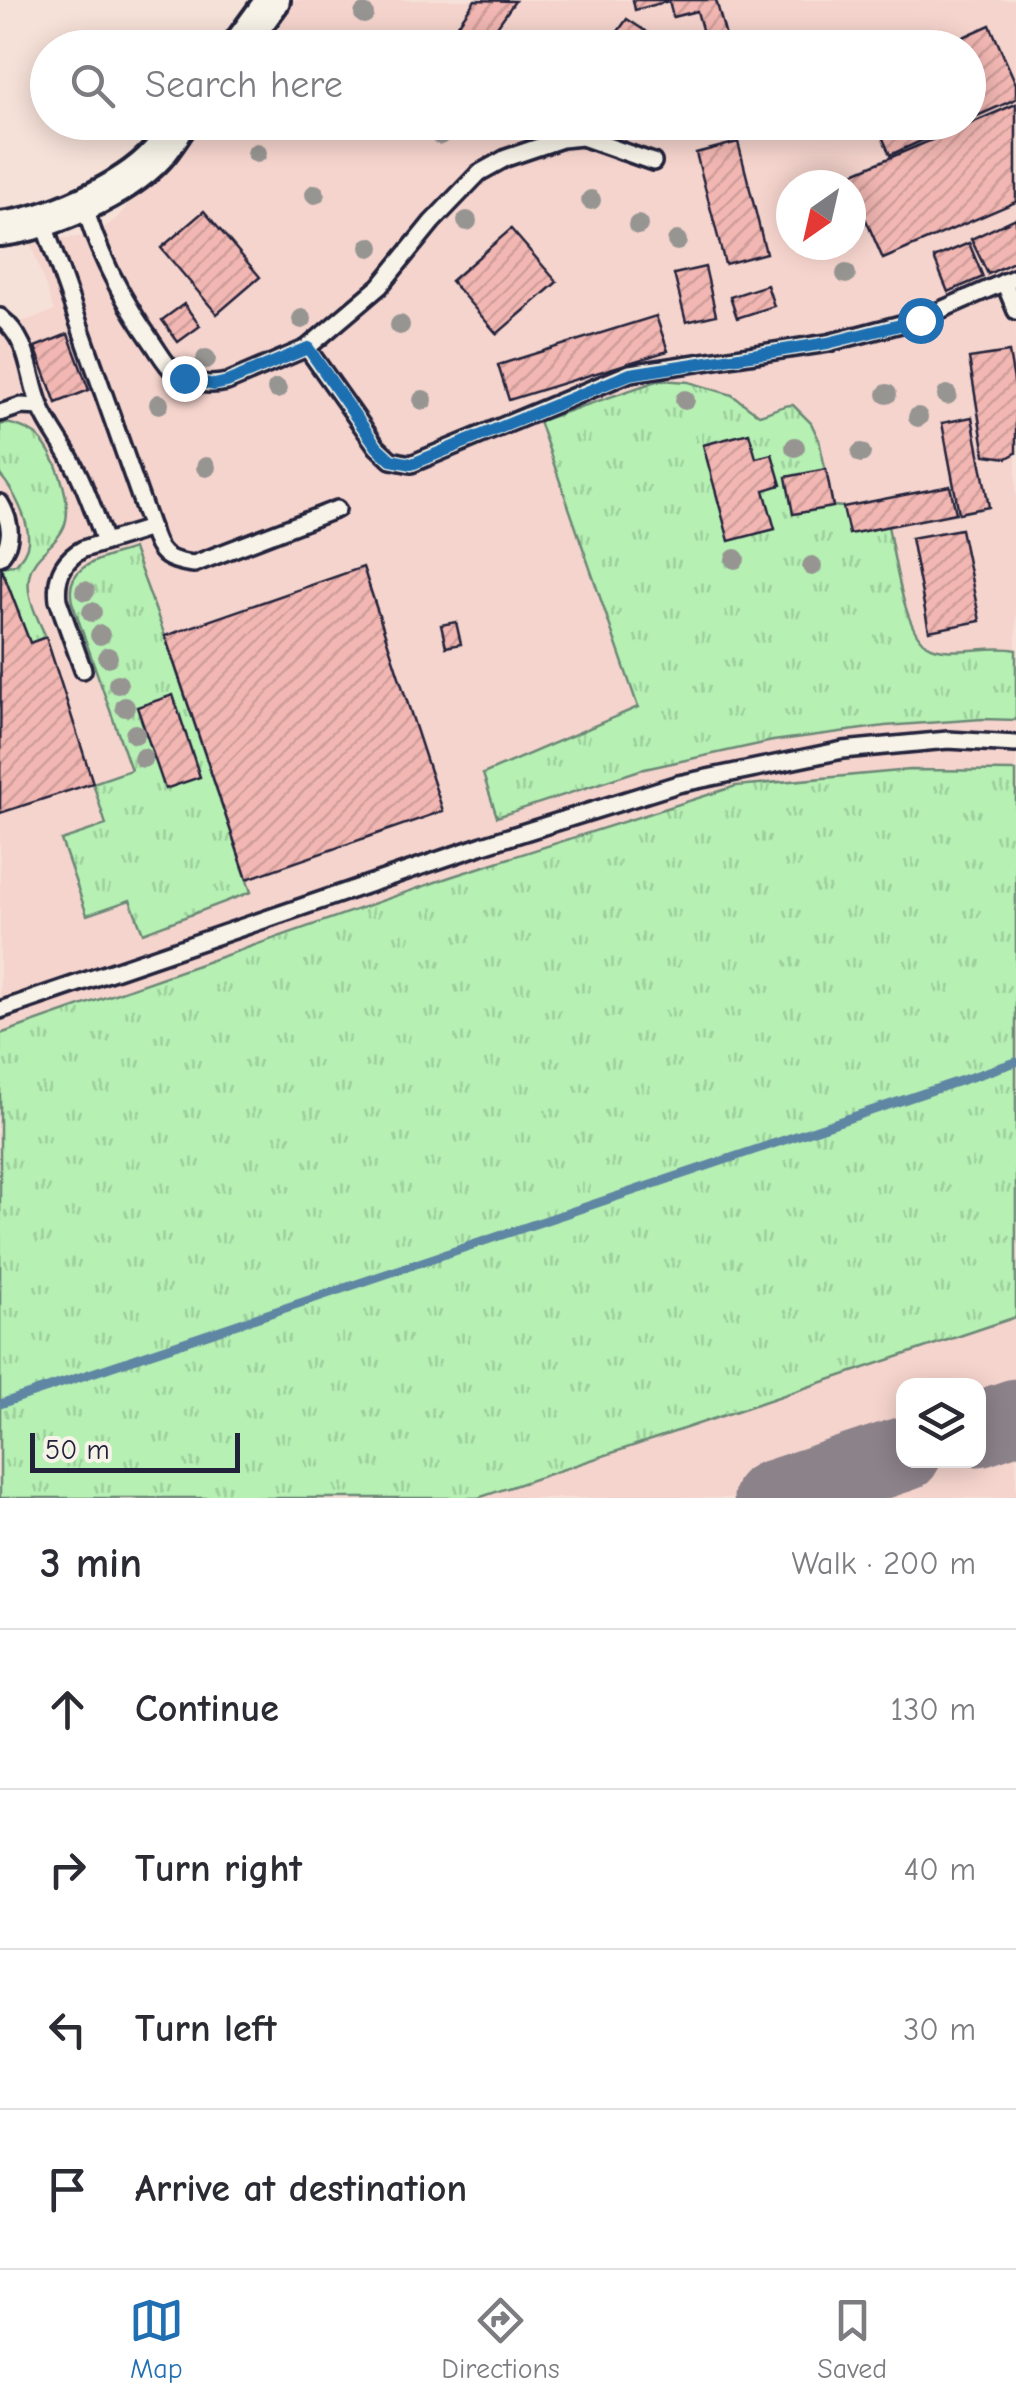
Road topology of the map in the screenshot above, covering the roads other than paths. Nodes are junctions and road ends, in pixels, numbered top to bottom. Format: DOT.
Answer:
graph roads {
  1 [pos="273,0"];
  2 [pos="251,30"];
  3 [pos="168,140"];
  4 [pos="559,140"];
  5 [pos="591,140"];
  6 [pos="653,162"];
  7 [pos="84,204"];
  8 [pos="42,219"];
  9 [pos="0,229"];
  10 [pos="1010,280"];
  11 [pos="1016,310"];
  12 [pos="0,317"];
  13 [pos="308,348"];
  14 [pos="41,408"];
  15 [pos="0,412"];
  16 [pos="0,503"];
  17 [pos="337,509"];
  18 [pos="151,528"];
  19 [pos="105,542"];
  20 [pos="0,557"];
  21 [pos="83,670"];
  22 [pos="1016,744"];
  23 [pos="0,1010"];
  1 -- 2 [label="street"];
  3 -- 7 [label="street"];
  4 -- 13 [label="lane"];
  5 -- 6 [label="lane"];
  7 -- 8 [label="street"];
  7 -- 13 [label="lane"];
  8 -- 9 [label="street"];
  8 -- 18 [label="lane"];
  10 -- 11 [label="lane"];
  10 -- 13 [label="lane"];
  12 -- 14 [label="lane"];
  14 -- 15 [label="lane"];
  14 -- 19 [label="lane"];
  16 -- 20 [label="lane"];
  17 -- 18 [label="lane"];
  18 -- 19 [label="lane"];
  19 -- 21 [label="lane"];
  22 -- 23 [label="lane"];
}
